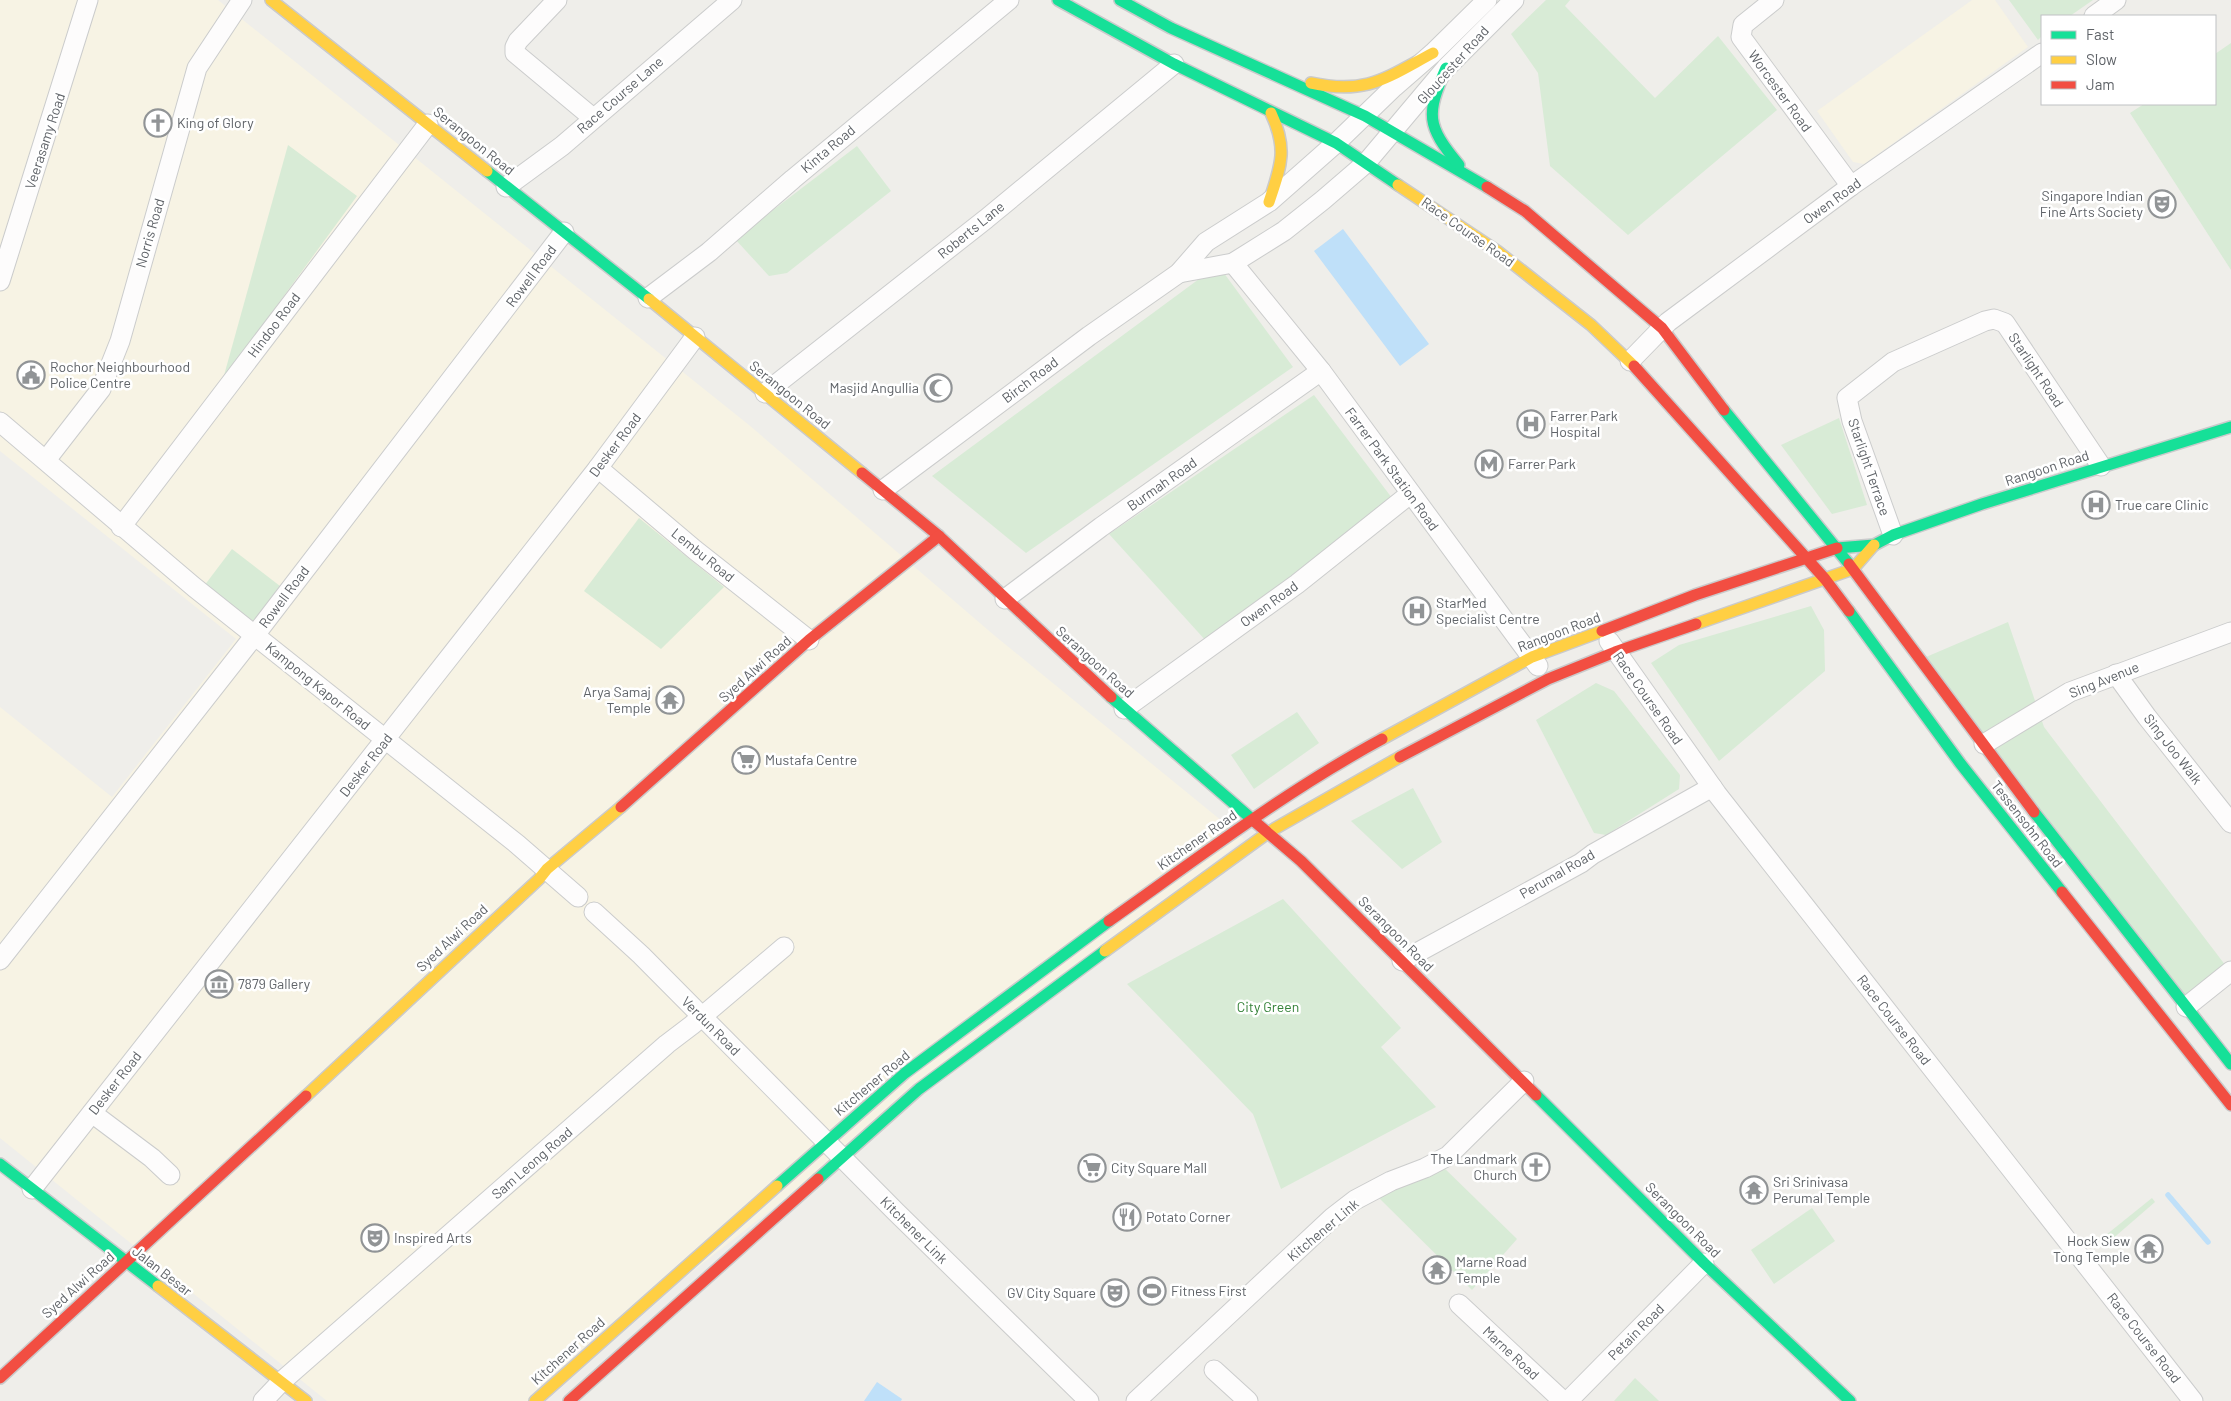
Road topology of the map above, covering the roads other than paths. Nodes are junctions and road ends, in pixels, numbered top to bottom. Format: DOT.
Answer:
graph roads {
  1 [pos="88,0"];
  2 [pos="242,0"];
  3 [pos="271,0"];
  4 [pos="557,0"];
  5 [pos="732,0"];
  6 [pos="1009,0"];
  7 [pos="1058,0"];
  8 [pos="1120,0"];
  9 [pos="1487,0"];
  10 [pos="1514,0"];
  11 [pos="1774,0"];
  12 [pos="2116,0"];
  13 [pos="2095,15"];
  14 [pos="1433,54"];
  15 [pos="2041,54"];
  16 [pos="1174,64"];
  17 [pos="1446,68"];
  18 [pos="1281,78"];
  19 [pos="1271,112"];
  20 [pos="1365,116"];
  21 [pos="593,118"];
  22 [pos="428,124"];
  23 [pos="1394,132"];
  24 [pos="1336,143"];
  25 [pos="1366,163"];
  26 [pos="1470,177"];
  27 [pos="506,186"];
  28 [pos="1851,186"];
  29 [pos="1269,202"];
  30 [pos="564,232"];
  31 [pos="1233,263"];
  32 [pos="1178,273"];
  33 [pos="0,282"];
  34 [pos="648,298"];
  35 [pos="1662,328"];
  36 [pos="695,337"];
  37 [pos="1630,360"];
  38 [pos="1321,370"];
  39 [pos="765,393"];
  40 [pos="1847,398"];
  41 [pos="0,422"];
  42 [pos="2231,426"];
  43 [pos="46,460"];
  44 [pos="2101,466"];
  45 [pos="598,468"];
  46 [pos="882,490"];
  47 [pos="1410,494"];
  48 [pos="121,527"];
  49 [pos="939,536"];
  50 [pos="1892,536"];
  51 [pos="1874,544"];
  52 [pos="1837,548"];
  53 [pos="1806,557"];
  54 [pos="1853,569"];
  55 [pos="1824,579"];
  56 [pos="1005,599"];
  57 [pos="1603,632"];
  58 [pos="2231,632"];
  59 [pos="255,635"];
  60 [pos="809,640"];
  61 [pos="1615,652"];
  62 [pos="1532,657"];
  63 [pos="2116,674"];
  64 [pos="1548,679"];
  65 [pos="1124,709"];
  66 [pos="386,740"];
  67 [pos="1984,744"];
  68 [pos="1712,788"];
  69 [pos="1253,819"];
  70 [pos="2231,823"];
  71 [pos="1269,832"];
  72 [pos="547,869"];
  73 [pos="578,897"];
  74 [pos="594,912"];
  75 [pos="784,947"];
  76 [pos="0,960"];
  77 [pos="1402,961"];
  78 [pos="2231,971"];
  79 [pos="2186,1007"];
  80 [pos="702,1016"];
  81 [pos="2231,1064"];
  82 [pos="1524,1081"];
  83 [pos="2231,1105"];
  84 [pos="92,1113"];
  85 [pos="826,1142"];
  86 [pos="841,1157"];
  87 [pos="1,1167"];
  88 [pos="170,1175"];
  89 [pos="32,1189"];
  90 [pos="126,1262"];
  91 [pos="1704,1263"];
  92 [pos="1459,1304"];
  93 [pos="1214,1370"];
  94 [pos="0,1378"];
  95 [pos="281,1382"];
  96 [pos="263,1401"];
  97 [pos="306,1401"];
  98 [pos="535,1401"];
  99 [pos="569,1401"];
  100 [pos="1089,1401"];
  101 [pos="1136,1401"];
  102 [pos="1248,1401"];
  103 [pos="1564,1401"];
  104 [pos="1568,1401"];
  105 [pos="1850,1401"];
  106 [pos="2193,1401"];
  1 -- 33 [label="street, Veerasamy Road"];
  2 -- 43 [label="street, Norris Road"];
  3 -- 22 [label="street, Serangoon Road"];
  4 -- 21 [label="street"];
  5 -- 21 [label="street, Race Course Lane"];
  6 -- 34 [label="street, Kinta Road"];
  7 -- 16 [label="street, Race Course Road"];
  8 -- 18 [label="street"];
  9 -- 14 [label="street, Gloucester Road"];
  10 -- 17 [label="street, Gloucester Road"];
  11 -- 28 [label="street, Worcester Road"];
  12 -- 13 [label="street"];
  14 -- 18 [label="street"];
  14 -- 20 [label="street, Gloucester Road"];
  15 -- 28 [label="street, Owen Road"];
  16 -- 19 [label="street, Race Course Road"];
  16 -- 39 [label="street, Roberts Lane"];
  17 -- 23 [label="street, Gloucester Road"];
  17 -- 26 [label="street"];
  18 -- 20 [label="street"];
  19 -- 24 [label="street, Race Course Road"];
  19 -- 29 [label="street"];
  20 -- 23 [label="street"];
  20 -- 24 [label="street, Birch Road"];
  21 -- 27 [label="street, Race Course Lane"];
  22 -- 27 [label="street, Serangoon Road"];
  22 -- 48 [label="street, Hindoo Road"];
  23 -- 25 [label="street, Birch Road"];
  23 -- 26 [label="street"];
  24 -- 25 [label="street, Race Course Road"];
  24 -- 29 [label="street, Birch Road"];
  25 -- 31 [label="street, Birch Road"];
  25 -- 37 [label="street, Race Course Road"];
  26 -- 35 [label="street"];
  27 -- 30 [label="street, Serangoon Road"];
  28 -- 35 [label="street, Owen Road"];
  29 -- 32 [label="street, Birch Road"];
  30 -- 34 [label="street, Serangoon Road"];
  30 -- 59 [label="street, Rowell Road"];
  31 -- 32 [label="street, Birch Road"];
  31 -- 38 [label="street, Farrer Park Station Road"];
  32 -- 46 [label="street, Birch Road"];
  34 -- 36 [label="street, Serangoon Road"];
  35 -- 37 [label="street, Owen Road"];
  35 -- 52 [label="street"];
  36 -- 39 [label="street, Serangoon Road"];
  36 -- 45 [label="street, Desker Road"];
  37 -- 53 [label="street, Race Course Road"];
  38 -- 47 [label="street, Farrer Park Station Road"];
  38 -- 56 [label="street, Burmah Road"];
  39 -- 46 [label="street, Serangoon Road"];
  40 -- 44 [label="street, Starlight Road"];
  40 -- 50 [label="street, Starlight Terrace"];
  41 -- 43 [label="street, Kampong Kapor Road"];
  42 -- 44 [label="street, Rangoon Road"];
  43 -- 48 [label="street, Kampong Kapor Road"];
  44 -- 50 [label="street, Rangoon Road"];
  45 -- 60 [label="street, Lembu Road"];
  45 -- 66 [label="street, Desker Road"];
  46 -- 49 [label="street, Serangoon Road"];
  47 -- 62 [label="street, Farrer Park Station Road"];
  47 -- 65 [label="street, Owen Road"];
  48 -- 59 [label="street, Kampong Kapor Road"];
  49 -- 56 [label="street, Serangoon Road"];
  49 -- 60 [label="street, Syed Alwi Road"];
  50 -- 51 [label="street, Rangoon Road"];
  51 -- 52 [label="street, Rangoon Road"];
  51 -- 54 [label="street, Rangoon Road"];
  52 -- 53 [label="street, Rangoon Road"];
  52 -- 54 [label="street, Tessensohn Road"];
  53 -- 55 [label="street, Tessensohn Road"];
  53 -- 57 [label="street, Rangoon Road"];
  54 -- 55 [label="street"];
  54 -- 67 [label="street, Tessensohn Road"];
  55 -- 61 [label="street"];
  55 -- 83 [label="street, Tessensohn Road"];
  56 -- 65 [label="street, Serangoon Road"];
  57 -- 61 [label="street, Race Course Road"];
  57 -- 62 [label="street, Rangoon Road"];
  58 -- 63 [label="street, Sing Avenue"];
  59 -- 66 [label="street, Kampong Kapor Road"];
  59 -- 76 [label="street, Rowell Road"];
  60 -- 72 [label="street, Syed Alwi Road"];
  61 -- 64 [label="street"];
  61 -- 68 [label="street, Race Course Road"];
  62 -- 64 [label="street, Farrer Park Station Road"];
  62 -- 69 [label="street, Rangoon Road"];
  63 -- 67 [label="street, Sing Avenue"];
  63 -- 70 [label="street, Sing Joo Walk"];
  64 -- 71 [label="street"];
  65 -- 69 [label="street, Serangoon Road"];
  66 -- 72 [label="street, Kampong Kapor Road"];
  66 -- 84 [label="street, Desker Road"];
  67 -- 79 [label="street, Tessensohn Road"];
  68 -- 77 [label="street, Perumal Road"];
  68 -- 106 [label="street, Race Course Road"];
  69 -- 71 [label="street, Serangoon Road"];
  69 -- 85 [label="street, Kitchener Road"];
  71 -- 77 [label="street, Serangoon Road"];
  71 -- 86 [label="street"];
  72 -- 73 [label="street"];
  72 -- 90 [label="street, Syed Alwi Road"];
  74 -- 80 [label="street, Verdun Road"];
  75 -- 80 [label="street, Sam Leong Road"];
  77 -- 82 [label="street, Serangoon Road"];
  78 -- 79 [label="street"];
  79 -- 81 [label="street, Tessensohn Road"];
  80 -- 85 [label="street, Verdun Road"];
  80 -- 95 [label="street, Sam Leong Road"];
  82 -- 91 [label="street, Serangoon Road"];
  82 -- 101 [label="street, Kitchener Link"];
  84 -- 88 [label="street"];
  84 -- 89 [label="street, Desker Road"];
  85 -- 86 [label="street, Kitchener Link"];
  85 -- 98 [label="street, Kitchener Road"];
  86 -- 99 [label="street"];
  86 -- 100 [label="street, Kitchener Link"];
  87 -- 89 [label="street, Jalan Besar"];
  89 -- 90 [label="street, Jalan Besar"];
  90 -- 94 [label="street, Syed Alwi Road"];
  90 -- 95 [label="street, Jalan Besar"];
  91 -- 104 [label="street, Petain Road"];
  91 -- 105 [label="street, Serangoon Road"];
  92 -- 103 [label="street, Marne Road"];
  93 -- 102 [label="street"];
  95 -- 96 [label="street, Sam Leong Road"];
  95 -- 97 [label="street, Jalan Besar"];
}
